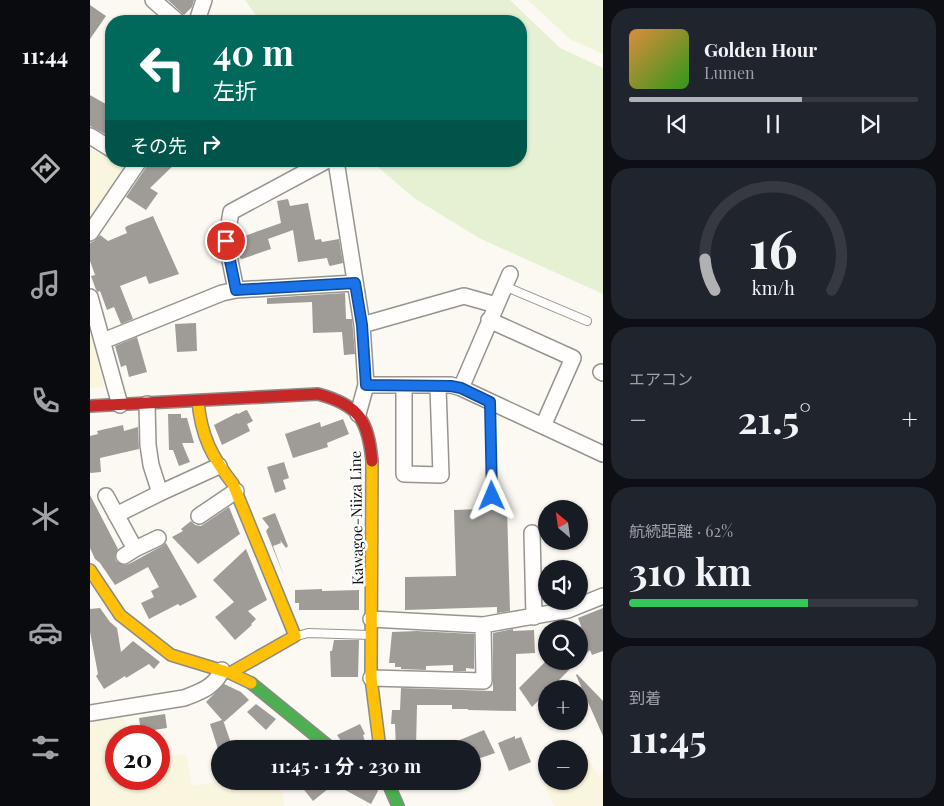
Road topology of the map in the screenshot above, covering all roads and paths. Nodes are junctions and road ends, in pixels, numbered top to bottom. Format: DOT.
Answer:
graph roads {
  1 [pos="153,0"];
  2 [pos="204,0"];
  3 [pos="170,15"];
  4 [pos="200,15"];
  5 [pos="90,136"];
  6 [pos="105,145"];
  7 [pos="132,167"];
  8 [pos="315,167"];
  9 [pos="337,167"];
  10 [pos="90,232"];
  11 [pos="507,280"];
  12 [pos="355,283"];
  13 [pos="236,290"];
  14 [pos="90,297"];
  15 [pos="496,305"];
  16 [pos="489,320"];
  17 [pos="588,321"];
  18 [pos="362,325"];
  19 [pos="103,340"];
  20 [pos="366,385"];
  21 [pos="404,386"];
  22 [pos="438,386"];
  23 [pos="461,388"];
  24 [pos="198,401"];
  25 [pos="490,402"];
  26 [pos="147,404"];
  27 [pos="120,405"];
  28 [pos="90,406"];
  29 [pos="358,414"];
  30 [pos="543,426"];
  31 [pos="603,454"];
  32 [pos="219,466"];
  33 [pos="236,491"];
  34 [pos="160,493"];
  35 [pos="106,496"];
  36 [pos="492,496"];
  37 [pos="116,515"];
  38 [pos="199,516"];
  39 [pos="532,533"];
  40 [pos="158,538"];
  41 [pos="90,570"];
  42 [pos="603,596"];
  43 [pos="534,617"];
  44 [pos="371,619"];
  45 [pos="483,625"];
  46 [pos="371,635"];
  47 [pos="295,636"];
  48 [pos="226,672"];
  49 [pos="371,678"];
  50 [pos="90,713"];
  51 [pos="321,740"];
  52 [pos="379,740"];
  53 [pos="390,790"];
  54 [pos="398,806"];
  1 -- 3 [label="street"];
  2 -- 4 [label="street"];
  5 -- 6 [label="street"];
  7 -- 10 [label="street"];
  8 -- 13 [label="street"];
  9 -- 12 [label="street"];
  11 -- 15 [label="street"];
  11 -- 17 [label="lane"];
  12 -- 13 [label="street"];
  12 -- 18 [label="street"];
  13 -- 19 [label="street"];
  14 -- 19 [label="street"];
  15 -- 16 [label="street"];
  15 -- 18 [label="street"];
  16 -- 23 [label="street"];
  16 -- 30 [label="street"];
  18 -- 20 [label="street"];
  19 -- 27 [label="street"];
  20 -- 21 [label="street"];
  20 -- 29 [label="street"];
  21 -- 22 [label="street"];
  21 -- 22 [label="street"];
  22 -- 23 [label="street"];
  23 -- 25 [label="street"];
  24 -- 26 [label="main road, Kawagoe-Niiza Line"];
  24 -- 29 [label="main road, Kawagoe-Niiza Line"];
  24 -- 32 [label="main road"];
  25 -- 30 [label="street"];
  25 -- 36 [label="lane"];
  26 -- 27 [label="main road, Kawagoe-Niiza Line"];
  26 -- 34 [label="street"];
  27 -- 28 [label="main road, Kawagoe-Niiza Line"];
  29 -- 44 [label="main road, Kawagoe-Niiza Line"];
  30 -- 31 [label="street"];
  32 -- 33 [label="main road"];
  32 -- 34 [label="street"];
  33 -- 38 [label="street"];
  33 -- 47 [label="main road"];
  34 -- 37 [label="street"];
  35 -- 37 [label="street"];
  37 -- 40 [label="street"];
  39 -- 43 [label="street"];
  41 -- 48 [label="main road"];
  42 -- 43 [label="street"];
  43 -- 45 [label="street"];
  44 -- 45 [label="street"];
  44 -- 46 [label="main road, Kawagoe-Niiza Line"];
  45 -- 49 [label="street"];
  46 -- 47 [label="lane"];
  46 -- 49 [label="main road, Kawagoe-Niiza Line"];
  47 -- 48 [label="main road"];
  48 -- 50 [label="street"];
  48 -- 51 [label="main road"];
  49 -- 52 [label="main road, Kawagoe-Niiza Line"];
  53 -- 54 [label="main road"];
}
